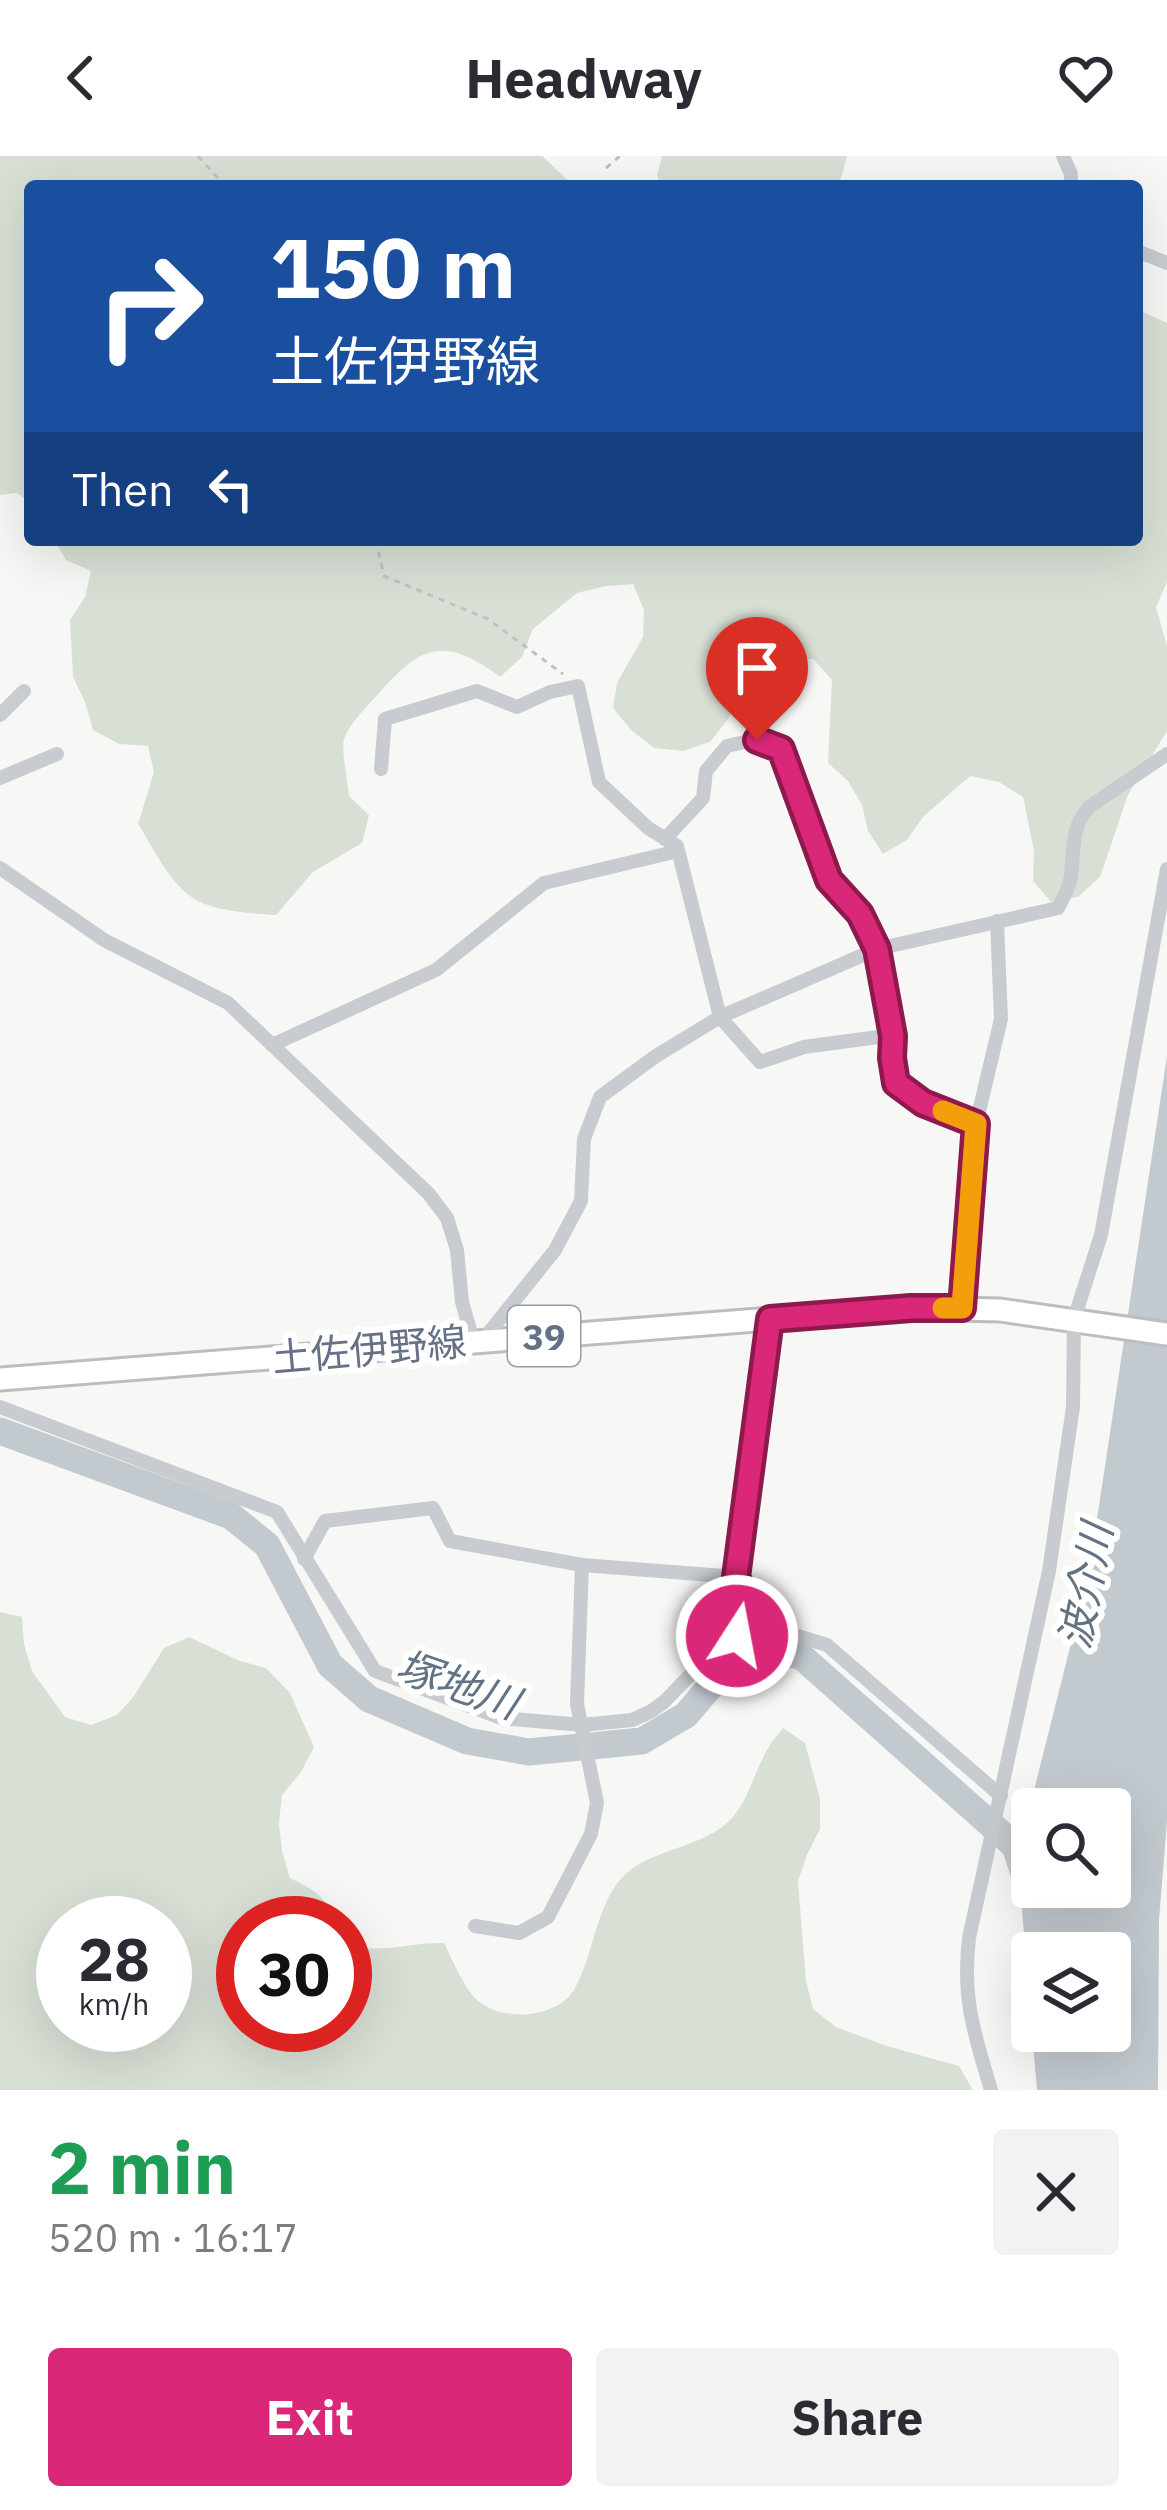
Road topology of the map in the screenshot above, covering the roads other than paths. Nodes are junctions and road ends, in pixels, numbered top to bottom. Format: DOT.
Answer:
graph roads {
  1 [pos="25,691"];
  2 [pos="0,715"];
  3 [pos="57,754"];
  4 [pos="1167,754"];
  5 [pos="381,769"];
  6 [pos="0,778"];
  7 [pos="665,839"];
  8 [pos="678,851"];
  9 [pos="0,868"];
  10 [pos="1167,868"];
  11 [pos="997,921"];
  12 [pos="877,949"];
  13 [pos="720,1017"];
  14 [pos="893,1036"];
  15 [pos="272,1045"];
  16 [pos="976,1124"];
  17 [pos="962,1308"];
  18 [pos="770,1319"];
  19 [pos="1082,1320"];
  20 [pos="1167,1334"];
  21 [pos="478,1340"];
  22 [pos="0,1379"];
  23 [pos="0,1407"];
  24 [pos="304,1559"];
  25 [pos="582,1564"];
  26 [pos="736,1577"];
  27 [pos="760,1629"];
  28 [pos="582,1725"];
  29 [pos="999,1801"];
  30 [pos="476,1926"];
  31 [pos="991,2090"];
  1 -- 2 [label="street"];
  3 -- 6 [label="street"];
  4 -- 11 [label="street"];
  5 -- 7 [label="street"];
  7 -- 8 [label="street"];
  7 -- 12 [label="street"];
  8 -- 13 [label="street"];
  8 -- 15 [label="street"];
  9 -- 15 [label="street"];
  10 -- 19 [label="street"];
  11 -- 12 [label="street"];
  11 -- 16 [label="street"];
  12 -- 13 [label="street"];
  12 -- 14 [label="street"];
  13 -- 14 [label="street"];
  13 -- 21 [label="street"];
  14 -- 16 [label="street"];
  15 -- 21 [label="street"];
  16 -- 17 [label="street"];
  17 -- 18 [label="main road, 土佐伊野線 / 39"];
  17 -- 19 [label="main road, 土佐伊野線 / 39"];
  18 -- 21 [label="main road, 土佐伊野線 / 39"];
  18 -- 26 [label="street"];
  19 -- 20 [label="main road, 土佐伊野線 / 39"];
  19 -- 29 [label="street"];
  21 -- 22 [label="main road, 土佐伊野線 / 39"];
  23 -- 24 [label="street"];
  24 -- 25 [label="street"];
  24 -- 28 [label="street"];
  25 -- 26 [label="street"];
  25 -- 28 [label="street"];
  26 -- 27 [label="street"];
  27 -- 28 [label="street"];
  27 -- 29 [label="street"];
  28 -- 30 [label="street"];
  29 -- 31 [label="street"];
}
